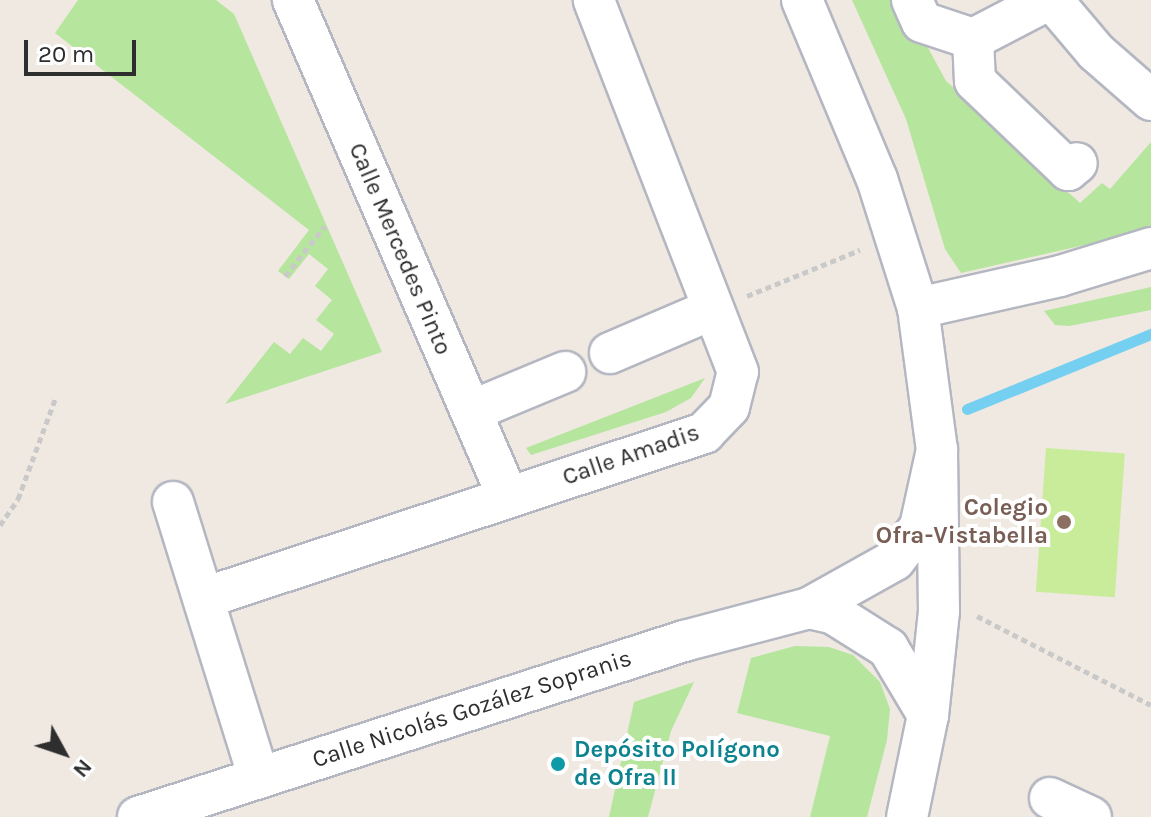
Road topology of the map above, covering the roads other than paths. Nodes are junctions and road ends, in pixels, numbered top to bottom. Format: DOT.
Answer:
graph roads {
  1 [pos="293,0"];
  2 [pos="594,0"];
  3 [pos="802,0"];
  4 [pos="912,0"];
  5 [pos="1050,0"];
  6 [pos="973,39"];
  7 [pos="1151,100"];
  8 [pos="1077,163"];
  9 [pos="1151,248"];
  10 [pos="918,308"];
  11 [pos="713,309"];
  12 [pos="610,353"];
  13 [pos="565,372"];
  14 [pos="471,411"];
  15 [pos="937,450"];
  16 [pos="508,497"];
  17 [pos="173,502"];
  18 [pos="204,598"];
  19 [pos="809,608"];
  20 [pos="928,715"];
  21 [pos="259,778"];
  22 [pos="138,817"];
  23 [pos="907,817"];
  1 -- 14 [label="street, Calle Mercedes Pinto"];
  2 -- 11 [label="street, Calle Amadis"];
  3 -- 10 [label="street"];
  4 -- 6 [label="street"];
  5 -- 6 [label="street"];
  5 -- 7 [label="street"];
  6 -- 8 [label="street"];
  9 -- 10 [label="street"];
  10 -- 15 [label="street"];
  11 -- 12 [label="street"];
  11 -- 16 [label="street, Calle Amadis"];
  13 -- 14 [label="street"];
  14 -- 16 [label="street, Calle Mercedes Pinto"];
  15 -- 19 [label="street, Calle Nicolás Gozález Sopranis"];
  15 -- 20 [label="street"];
  16 -- 18 [label="street, Calle Amadis"];
  17 -- 18 [label="street"];
  18 -- 21 [label="street"];
  19 -- 20 [label="street"];
  19 -- 21 [label="street, Calle Nicolás Gozález Sopranis"];
  20 -- 23 [label="street"];
  21 -- 22 [label="street, Calle Nicolás Gozález Sopranis"];
}
